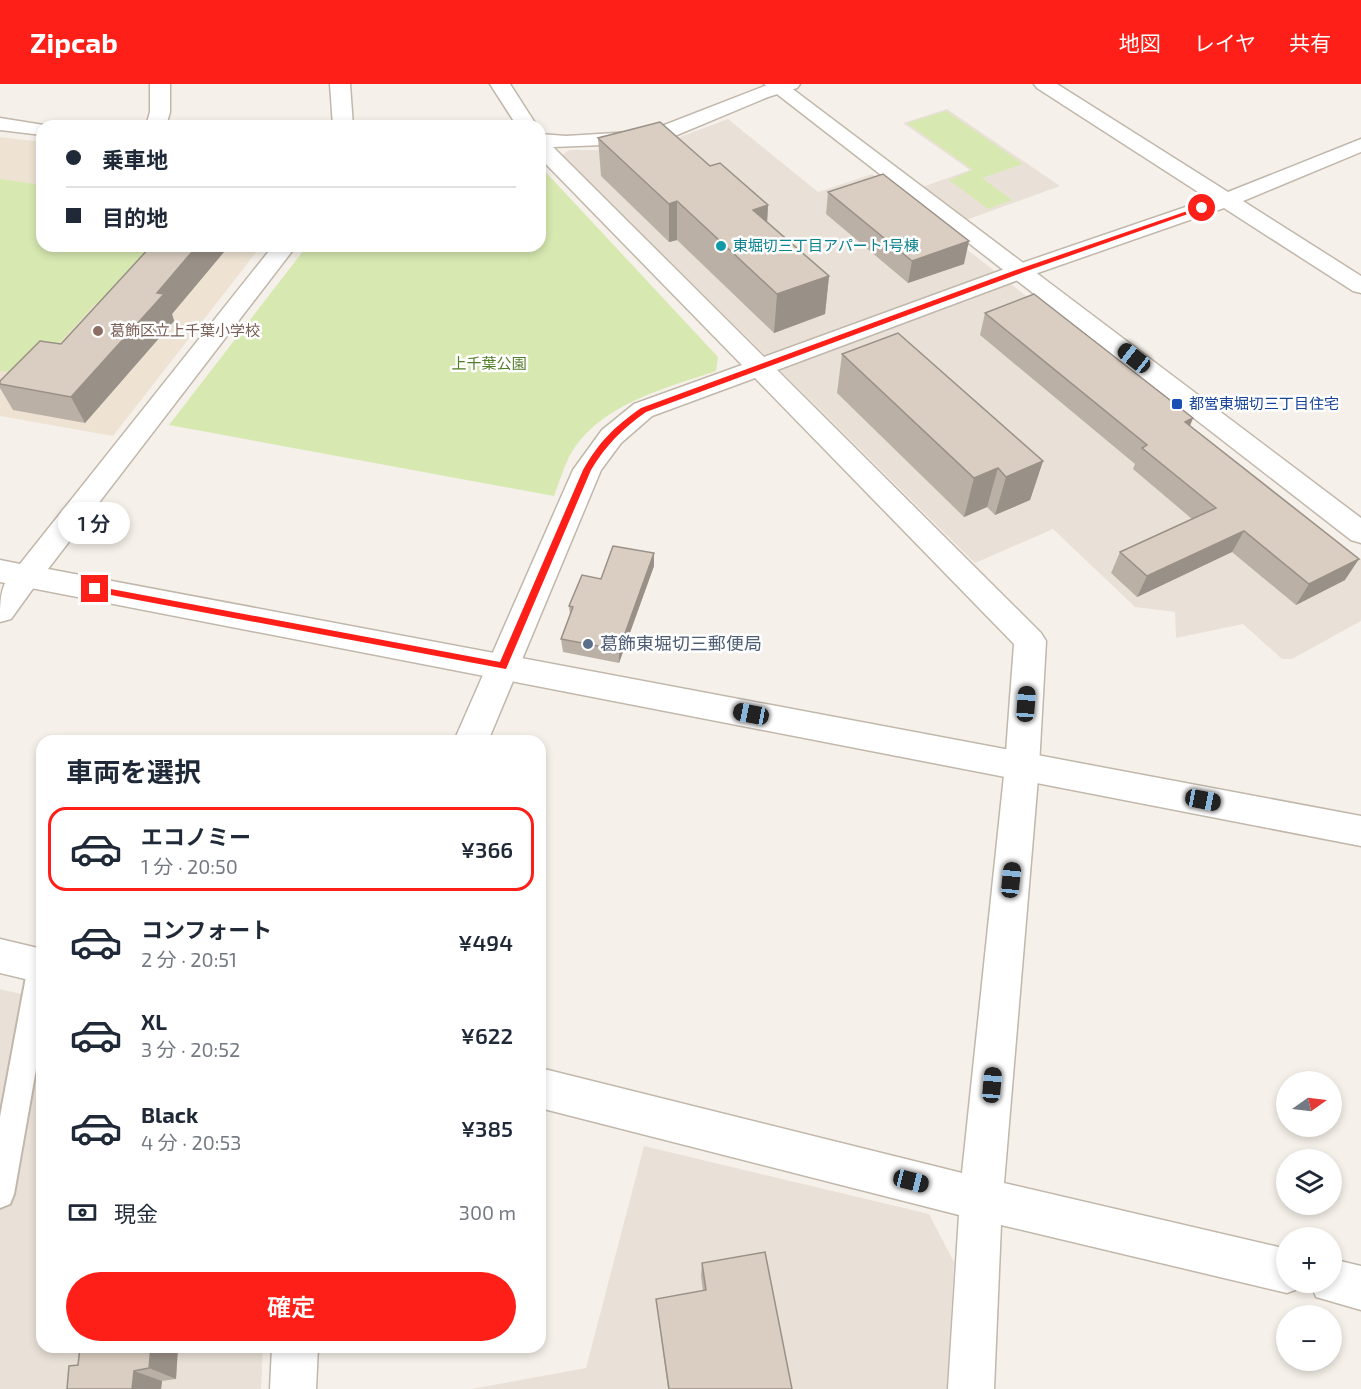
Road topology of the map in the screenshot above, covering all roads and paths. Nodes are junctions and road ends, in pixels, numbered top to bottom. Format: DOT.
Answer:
graph roads {
  1 [pos="160,84"];
  2 [pos="340,84"];
  3 [pos="500,84"];
  4 [pos="1044,84"];
  5 [pos="782,85"];
  6 [pos="157,120"];
  7 [pos="343,120"];
  8 [pos="523,120"];
  9 [pos="0,124"];
  10 [pos="36,128"];
  11 [pos="546,140"];
  12 [pos="1361,145"];
  13 [pos="546,153"];
  14 [pos="1224,201"];
  15 [pos="280,252"];
  16 [pos="1021,271"];
  17 [pos="1361,286"];
  18 [pos="758,367"];
  19 [pos="1361,533"];
  20 [pos="14,573"];
  21 [pos="0,611"];
  22 [pos="503,666"];
  23 [pos="474,735"];
  24 [pos="1022,766"];
  25 [pos="1361,831"];
  26 [pos="0,956"];
  27 [pos="36,965"];
  28 [pos="36,994"];
  29 [pos="546,1090"];
  30 [pos="0,1194"];
  31 [pos="981,1199"];
  32 [pos="1276,1268"];
  33 [pos="1342,1283"];
  34 [pos="1361,1288"];
  35 [pos="294,1353"];
  36 [pos="293,1389"];
  37 [pos="971,1389"];
  1 -- 6 [label="street"];
  2 -- 7 [label="street"];
  3 -- 8 [label="street"];
  4 -- 14 [label="street"];
  5 -- 11 [label="street"];
  5 -- 16 [label="street"];
  9 -- 10 [label="street"];
  12 -- 14 [label="street"];
  13 -- 18 [label="street"];
  14 -- 16 [label="street"];
  14 -- 17 [label="street"];
  15 -- 20 [label="street"];
  16 -- 18 [label="street"];
  16 -- 19 [label="street"];
  18 -- 22 [label="street"];
  18 -- 24 [label="street"];
  20 -- 21 [label="street"];
  20 -- 22 [label="street"];
  22 -- 23 [label="street"];
  22 -- 24 [label="street"];
  24 -- 25 [label="street"];
  24 -- 31 [label="street"];
  26 -- 27 [label="street"];
  28 -- 30 [label="lane"];
  29 -- 31 [label="street"];
  31 -- 32 [label="street"];
  31 -- 37 [label="street"];
  33 -- 34 [label="street"];
  35 -- 36 [label="street"];
}
